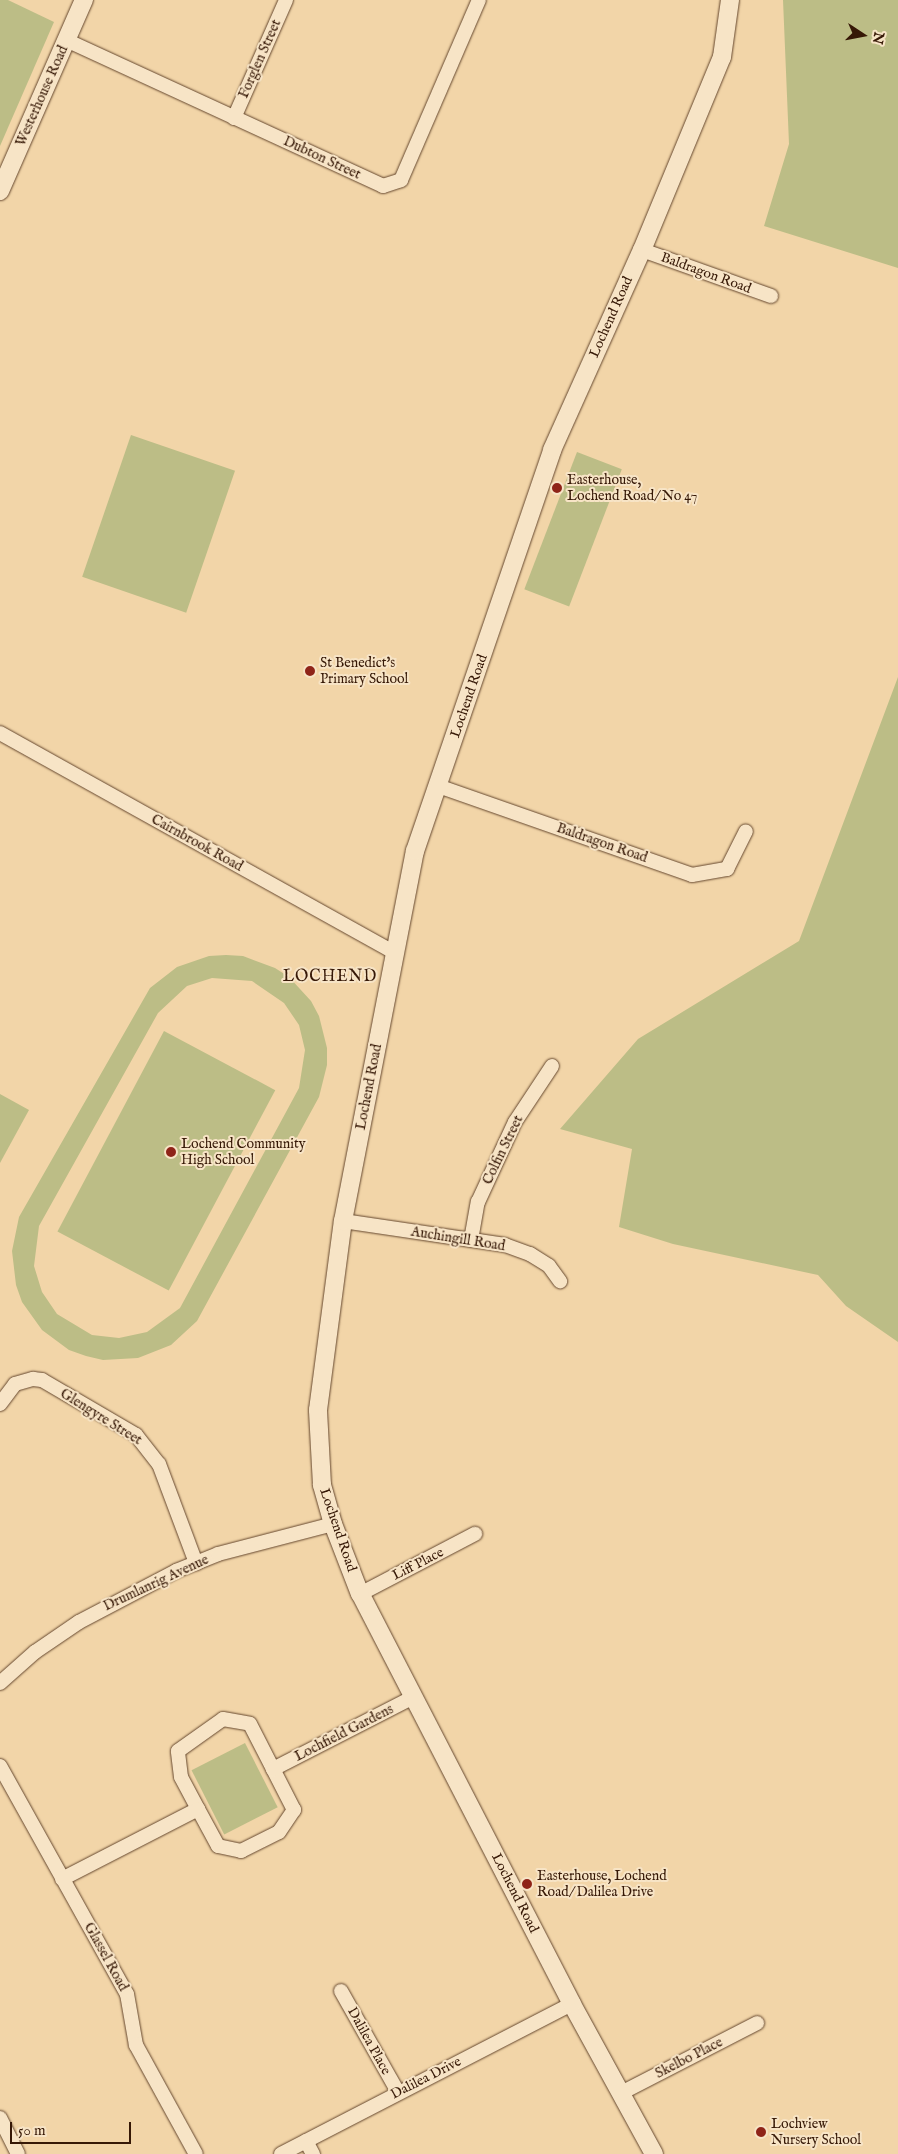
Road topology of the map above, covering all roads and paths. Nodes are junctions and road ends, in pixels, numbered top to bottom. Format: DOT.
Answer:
graph roads {
  1 [pos="84,0"];
  2 [pos="286,0"];
  3 [pos="479,0"];
  4 [pos="730,0"];
  5 [pos="66,40"];
  6 [pos="234,118"];
  7 [pos="0,191"];
  8 [pos="642,250"];
  9 [pos="771,296"];
  10 [pos="0,733"];
  11 [pos="438,786"];
  12 [pos="746,831"];
  13 [pos="394,952"];
  14 [pos="552,1066"];
  15 [pos="344,1221"];
  16 [pos="471,1240"];
  17 [pos="560,1281"];
  18 [pos="0,1404"];
  19 [pos="333,1524"];
  20 [pos="475,1534"];
  21 [pos="196,1563"];
  22 [pos="360,1594"];
  23 [pos="0,1683"];
  24 [pos="414,1697"];
  25 [pos="0,1766"];
  26 [pos="273,1769"];
  27 [pos="198,1809"];
  28 [pos="62,1879"];
  29 [pos="341,1990"];
  30 [pos="572,2004"];
  31 [pos="757,2023"];
  32 [pos="398,2092"];
  33 [pos="621,2093"];
  34 [pos="0,2118"];
  35 [pos="4,2136"];
  36 [pos="306,2141"];
  37 [pos="18,2154"];
  38 [pos="196,2154"];
  39 [pos="281,2154"];
  40 [pos="313,2154"];
  41 [pos="654,2154"];
  1 -- 5 [label="street, Westerhouse Road"];
  2 -- 6 [label="street, Forglen Street"];
  3 -- 6 [label="street, Dubton Street"];
  4 -- 8 [label="street, Lochend Road"];
  5 -- 6 [label="street, Dubton Street"];
  5 -- 7 [label="street, Westerhouse Road"];
  8 -- 9 [label="street, Baldragon Road"];
  8 -- 11 [label="street, Lochend Road"];
  10 -- 13 [label="street, Cairnbrook Road"];
  11 -- 12 [label="street, Baldragon Road"];
  11 -- 13 [label="street, Lochend Road"];
  13 -- 15 [label="street, Lochend Road"];
  14 -- 16 [label="street, Colfin Street"];
  15 -- 16 [label="street, Auchingill Road"];
  15 -- 19 [label="street, Lochend Road"];
  16 -- 17 [label="street, Auchingill Road"];
  18 -- 21 [label="street, Glengyre Street"];
  19 -- 21 [label="street, Drumlanrig Avenue"];
  19 -- 22 [label="street, Lochend Road"];
  20 -- 22 [label="street, Liff Place"];
  21 -- 23 [label="street, Drumlanrig Avenue"];
  22 -- 24 [label="street, Lochend Road"];
  24 -- 26 [label="street, Lochfield Gardens"];
  24 -- 30 [label="street, Lochend Road"];
  25 -- 28 [label="street, Glassel Road"];
  26 -- 27 [label="street"];
  26 -- 27 [label="street"];
  27 -- 28 [label="street"];
  28 -- 38 [label="street, Glassel Road"];
  29 -- 32 [label="street, Dalilea Place"];
  30 -- 32 [label="street, Dalilea Drive"];
  30 -- 33 [label="street, Lochend Road"];
  31 -- 33 [label="street, Skelbo Place"];
  32 -- 36 [label="street, Dalilea Drive"];
  33 -- 41 [label="street, Lochend Road"];
  34 -- 35 [label="street"];
  35 -- 37 [label="street"];
  36 -- 39 [label="street, Dalilea Drive"];
  36 -- 40 [label="street"];
}
